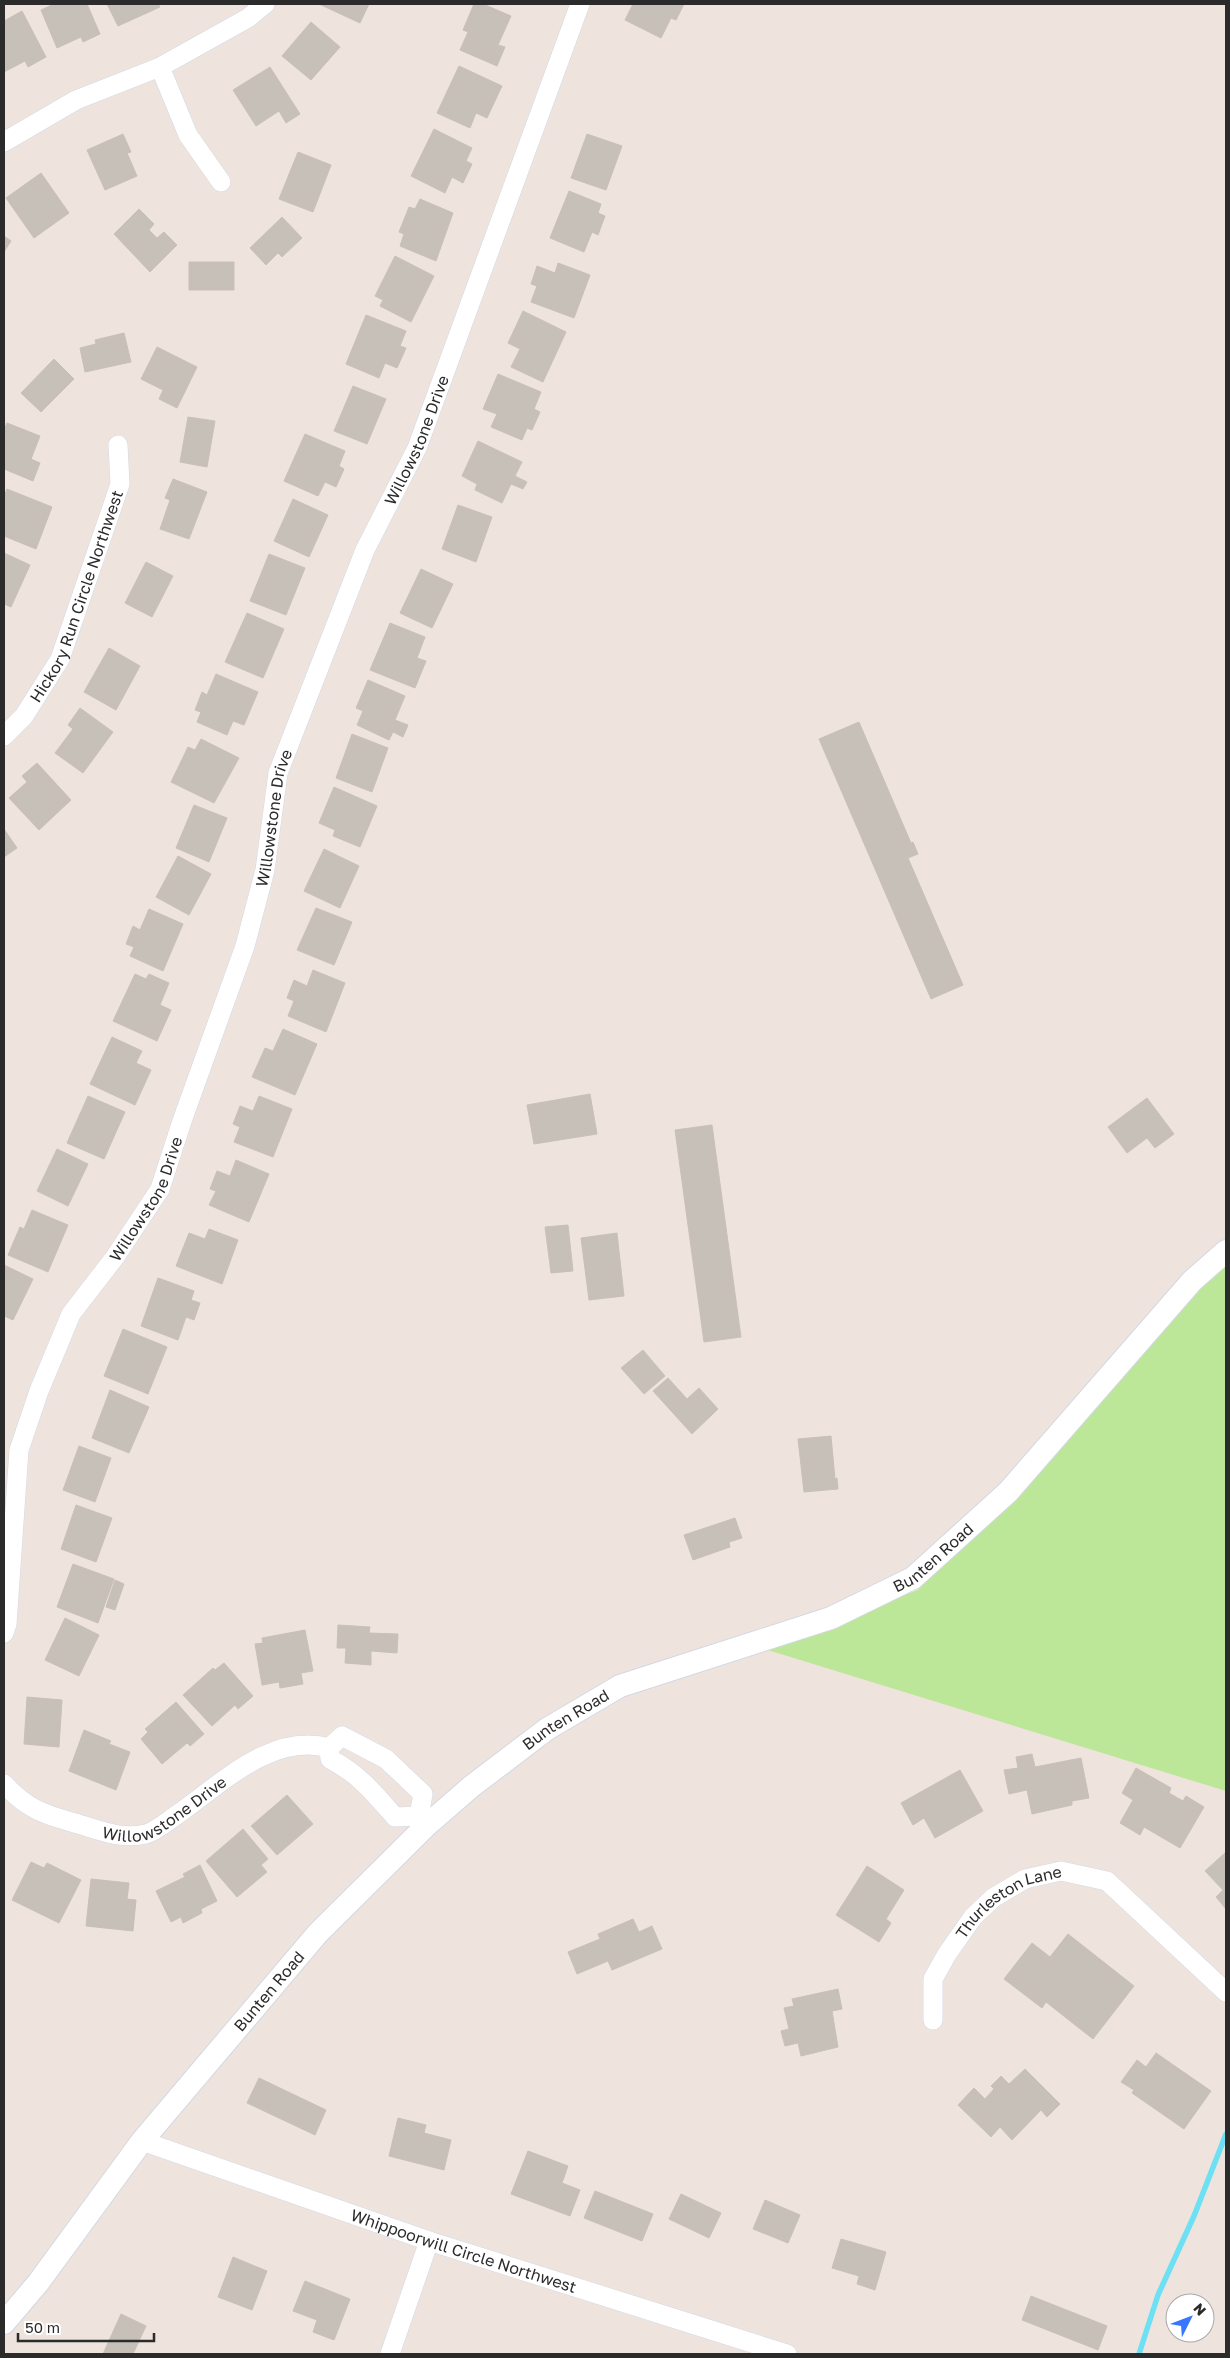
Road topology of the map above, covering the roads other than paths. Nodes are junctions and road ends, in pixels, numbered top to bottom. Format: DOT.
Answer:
graph roads {
  1 [pos="265,4"];
  2 [pos="580,4"];
  3 [pos="243,11"];
  4 [pos="160,68"];
  5 [pos="4,142"];
  6 [pos="220,182"];
  7 [pos="118,445"];
  8 [pos="4,736"];
  9 [pos="1226,1251"];
  10 [pos="4,1633"];
  11 [pos="329,1748"];
  12 [pos="372,1752"];
  13 [pos="356,1776"];
  14 [pos="4,1784"];
  15 [pos="423,1821"];
  16 [pos="1226,1992"];
  17 [pos="933,2020"];
  18 [pos="142,2141"];
  19 [pos="429,2241"];
  20 [pos="4,2323"];
  21 [pos="390,2354"];
  22 [pos="787,2354"];
  1 -- 3 [label="street"];
  2 -- 10 [label="street, Willowstone Drive"];
  3 -- 4 [label="street"];
  4 -- 5 [label="street"];
  4 -- 6 [label="street"];
  7 -- 8 [label="street, Hickory Run Circle Northwest"];
  9 -- 15 [label="street, Bunten Road"];
  11 -- 12 [label="street, Willowstone Drive"];
  11 -- 13 [label="street"];
  11 -- 14 [label="street, Willowstone Drive"];
  12 -- 13 [label="street"];
  12 -- 15 [label="street, Willowstone Drive"];
  13 -- 15 [label="street"];
  15 -- 18 [label="street, Bunten Road"];
  16 -- 17 [label="street, Thurleston Lane"];
  18 -- 19 [label="street, Whippoorwill Circle Northwest"];
  18 -- 20 [label="street, Bunten Road"];
  19 -- 21 [label="street"];
  19 -- 22 [label="street, Whippoorwill Circle Northwest"];
}
